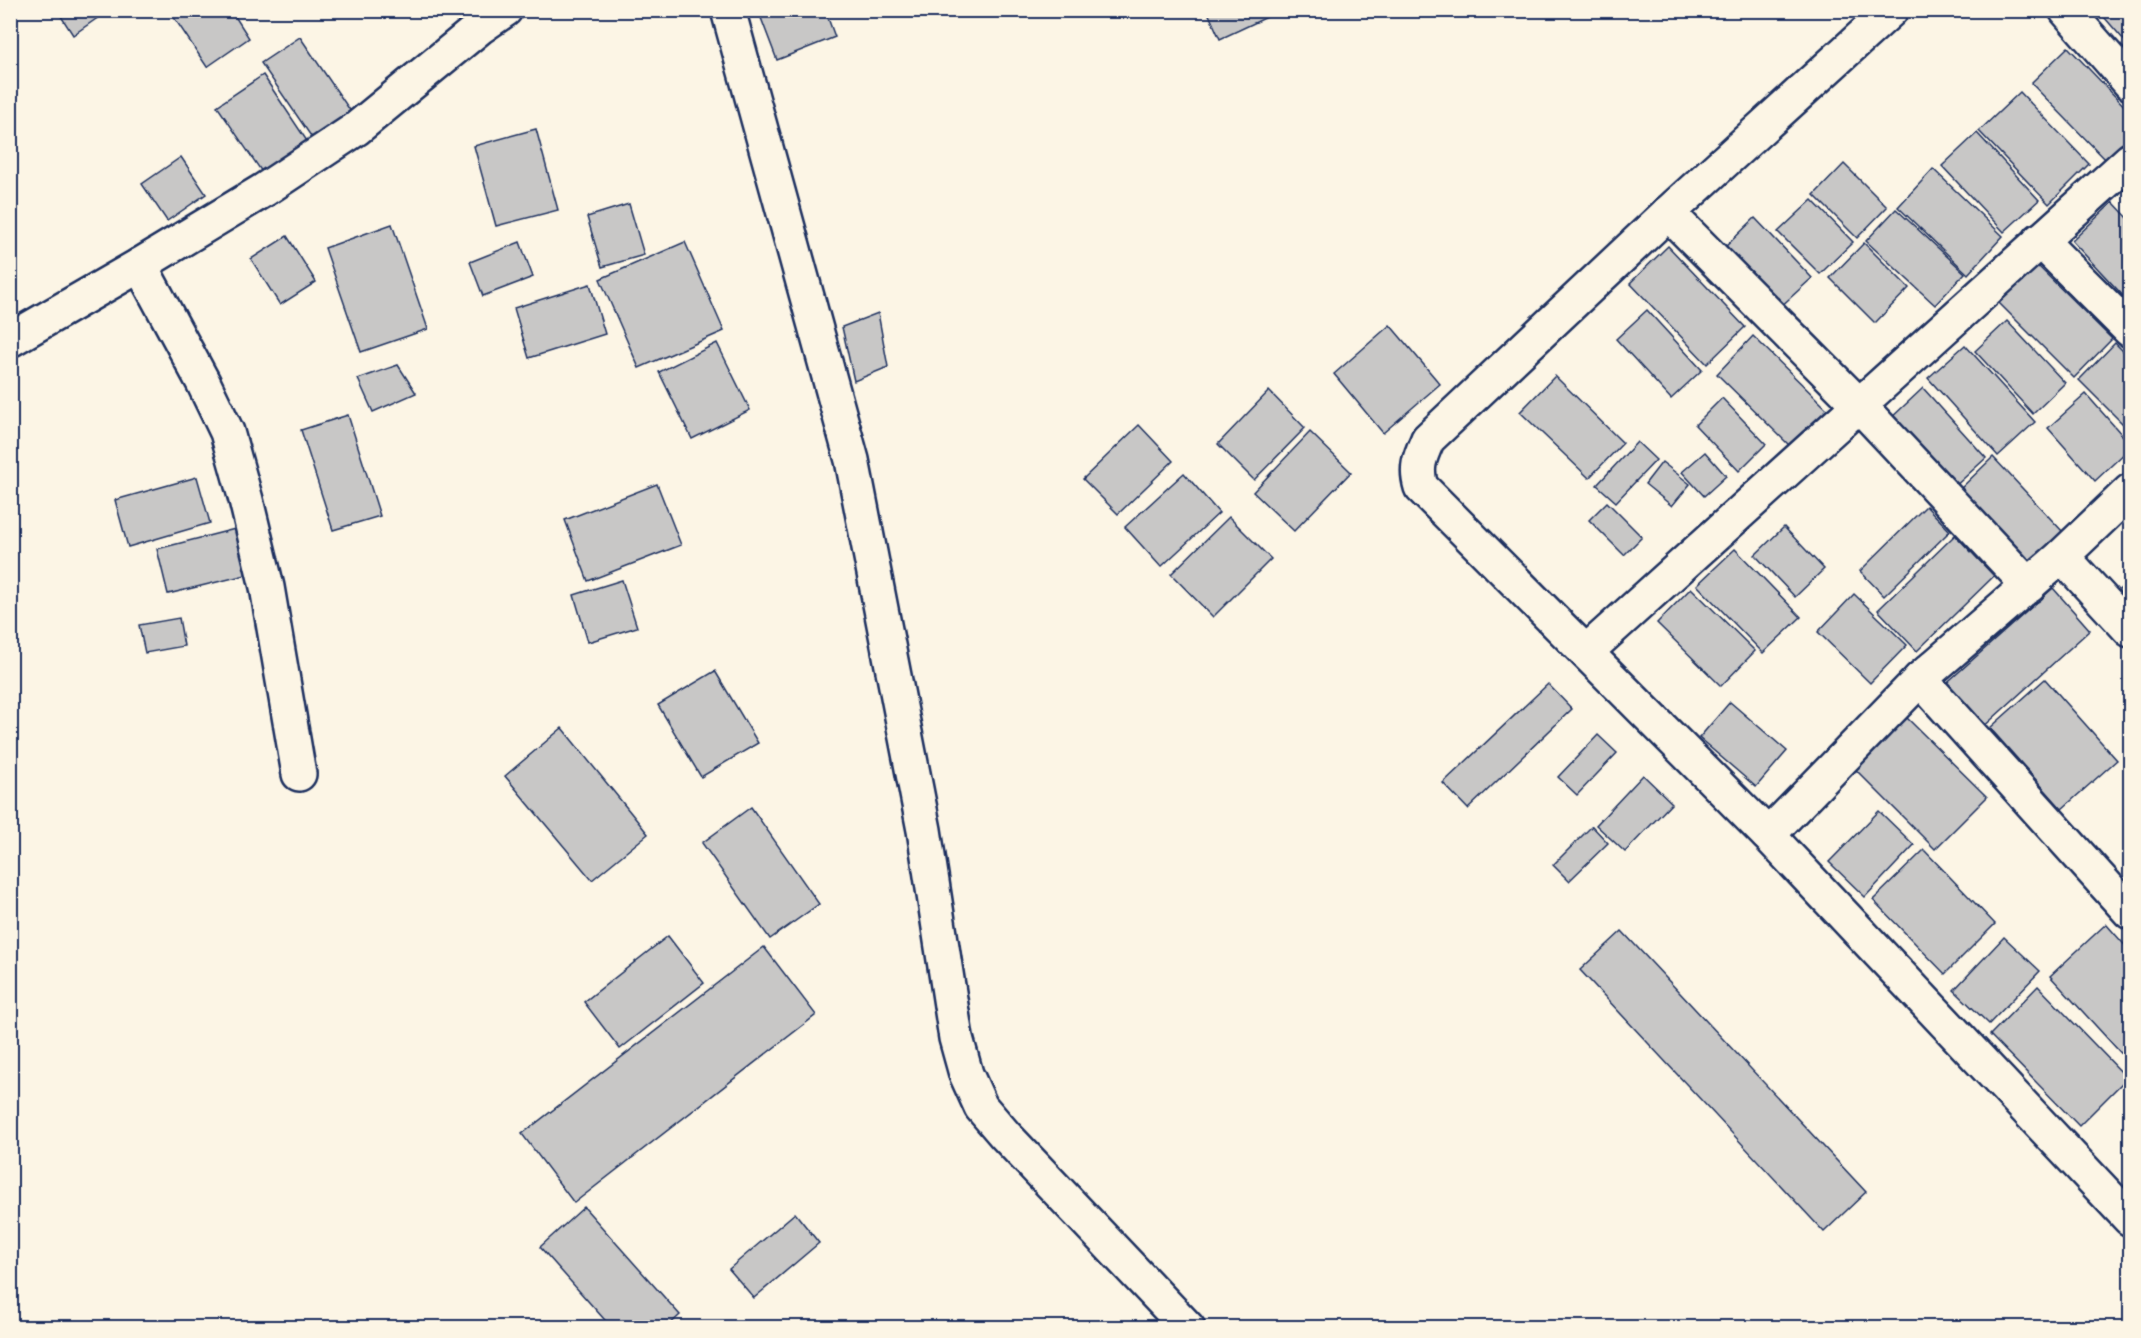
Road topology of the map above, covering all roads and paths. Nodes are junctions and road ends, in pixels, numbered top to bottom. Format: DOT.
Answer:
graph roads {
  1 [pos="505,10"];
  2 [pos="728,10"];
  3 [pos="1891,10"];
  4 [pos="2066,10"];
  5 [pos="2130,83"];
  6 [pos="2130,160"];
  7 [pos="1668,213"];
  8 [pos="2040,240"];
  9 [pos="140,265"];
  10 [pos="2130,330"];
  11 [pos="10,339"];
  12 [pos="1859,405"];
  13 [pos="2130,492"];
  14 [pos="2062,556"];
  15 [pos="2029,586"];
  16 [pos="2130,630"];
  17 [pos="1586,652"];
  18 [pos="1920,680"];
  19 [pos="299,774"];
  20 [pos="1768,835"];
  21 [pos="2130,912"];
  22 [pos="2130,1219"];
  23 [pos="1188,1328"];
  1 -- 9 [label="street"];
  2 -- 23 [label="street"];
  3 -- 7 [label="street"];
  4 -- 5 [label="street"];
  6 -- 8 [label="street"];
  7 -- 12 [label="street"];
  7 -- 17 [label="street"];
  8 -- 10 [label="street"];
  8 -- 12 [label="street"];
  9 -- 11 [label="street"];
  9 -- 19 [label="street"];
  12 -- 15 [label="street"];
  12 -- 17 [label="street"];
  13 -- 14 [label="street"];
  14 -- 15 [label="street"];
  14 -- 16 [label="street"];
  15 -- 18 [label="street"];
  17 -- 20 [label="street"];
  18 -- 20 [label="street"];
  18 -- 21 [label="street"];
  20 -- 22 [label="street"];
}
